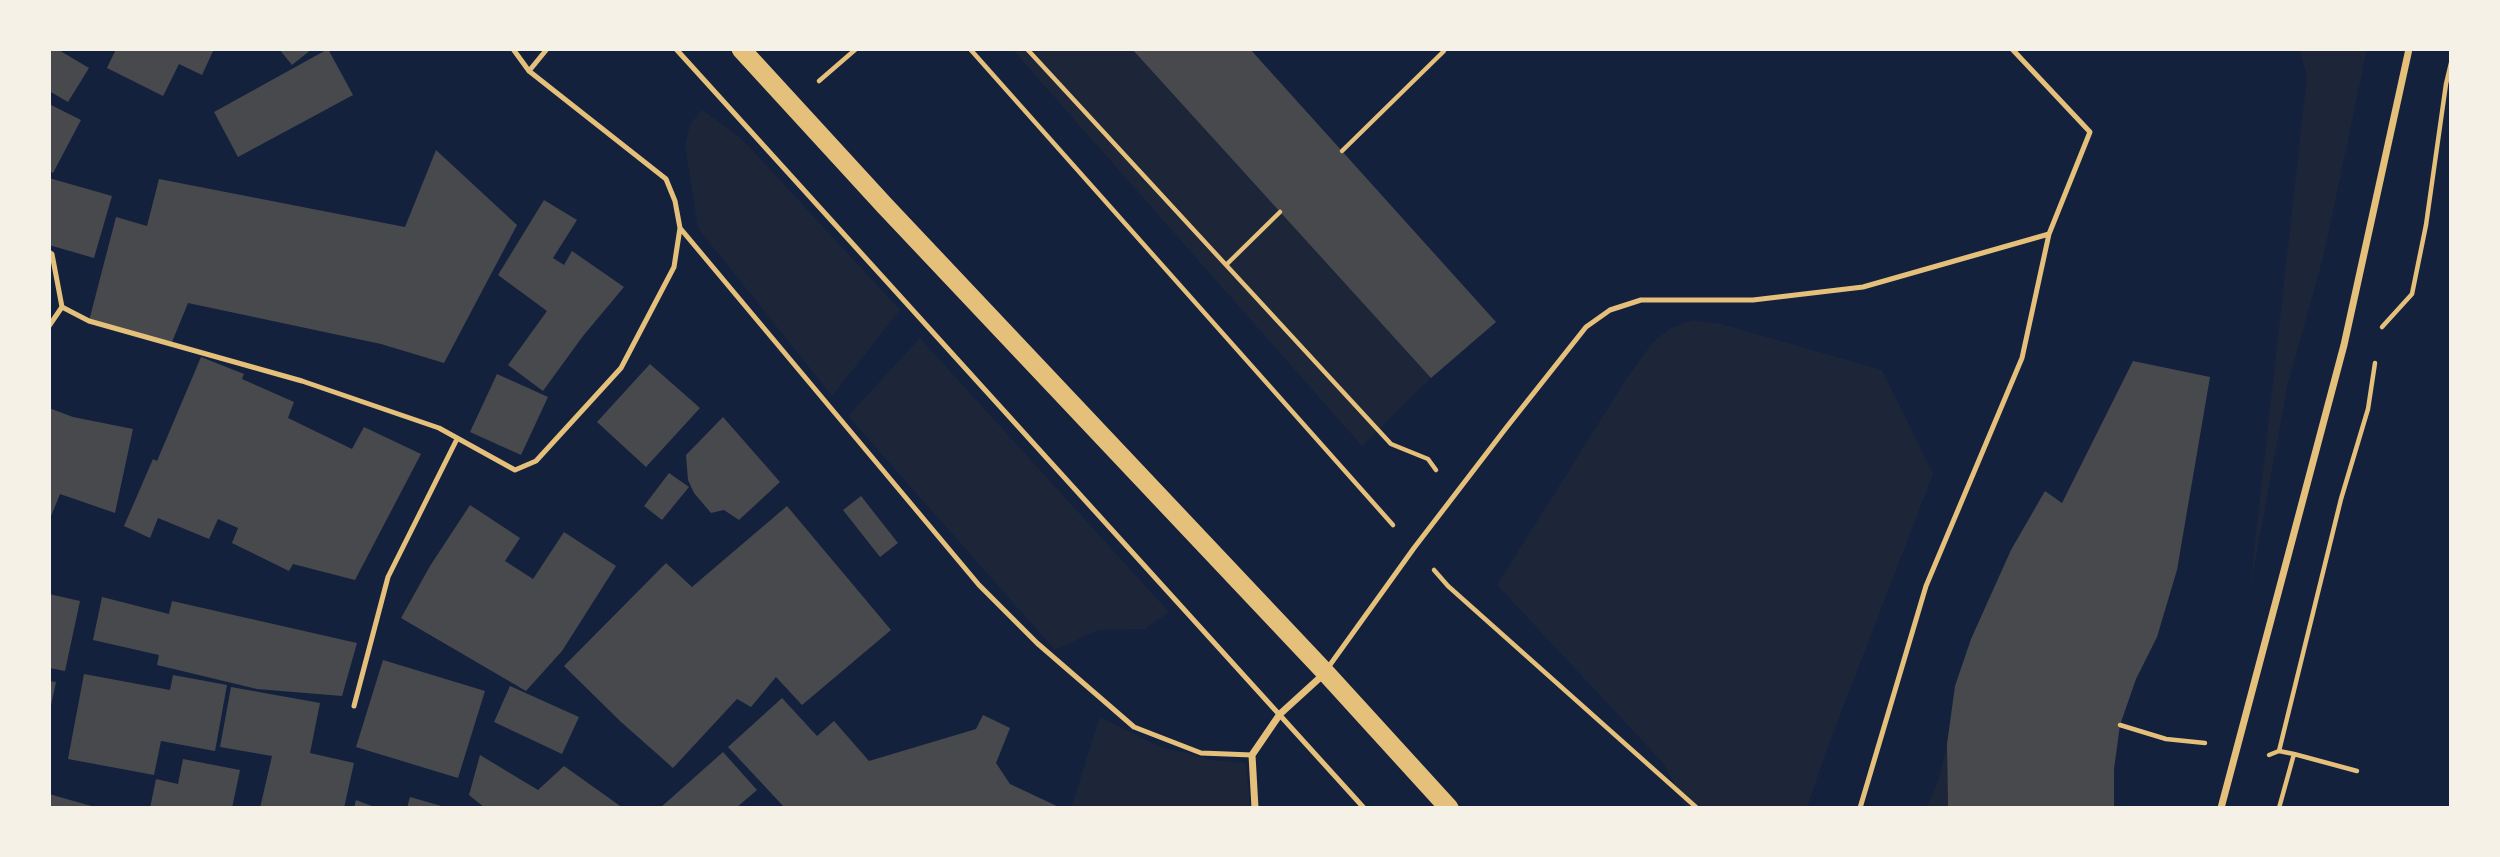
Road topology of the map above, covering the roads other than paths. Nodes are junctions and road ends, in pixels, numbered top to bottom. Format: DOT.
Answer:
graph roads {
  1 [pos="513,49"];
  2 [pos="547,49"];
  3 [pos="676,49"];
  4 [pos="741,49"];
  5 [pos="2012,49"];
  6 [pos="2409,49"];
  7 [pos="529,71"];
  8 [pos="680,228"];
  9 [pos="2049,234"];
  10 [pos="49,252"];
  11 [pos="62,307"];
  12 [pos="49,326"];
  13 [pos="457,439"];
  14 [pos="1325,672"];
  15 [pos="354,706"];
  16 [pos="1280,714"];
  17 [pos="1252,755"];
  18 [pos="1255,808"];
  19 [pos="1364,808"];
  20 [pos="1449,808"];
  21 [pos="1860,808"];
  22 [pos="2221,808"];
  1 -- 7 [label="lane"];
  2 -- 7 [label="lane"];
  3 -- 16 [label="lane"];
  4 -- 14 [label="highway"];
  5 -- 9 [label="lane"];
  6 -- 22 [label="street"];
  7 -- 8 [label="lane"];
  8 -- 13 [label="lane"];
  8 -- 17 [label="lane"];
  9 -- 14 [label="lane"];
  9 -- 21 [label="lane"];
  10 -- 11 [label="lane"];
  11 -- 12 [label="lane"];
  11 -- 13 [label="lane"];
  13 -- 15 [label="lane"];
  14 -- 16 [label="street"];
  14 -- 20 [label="highway"];
  16 -- 17 [label="street"];
  16 -- 19 [label="lane"];
  17 -- 18 [label="street"];
}
